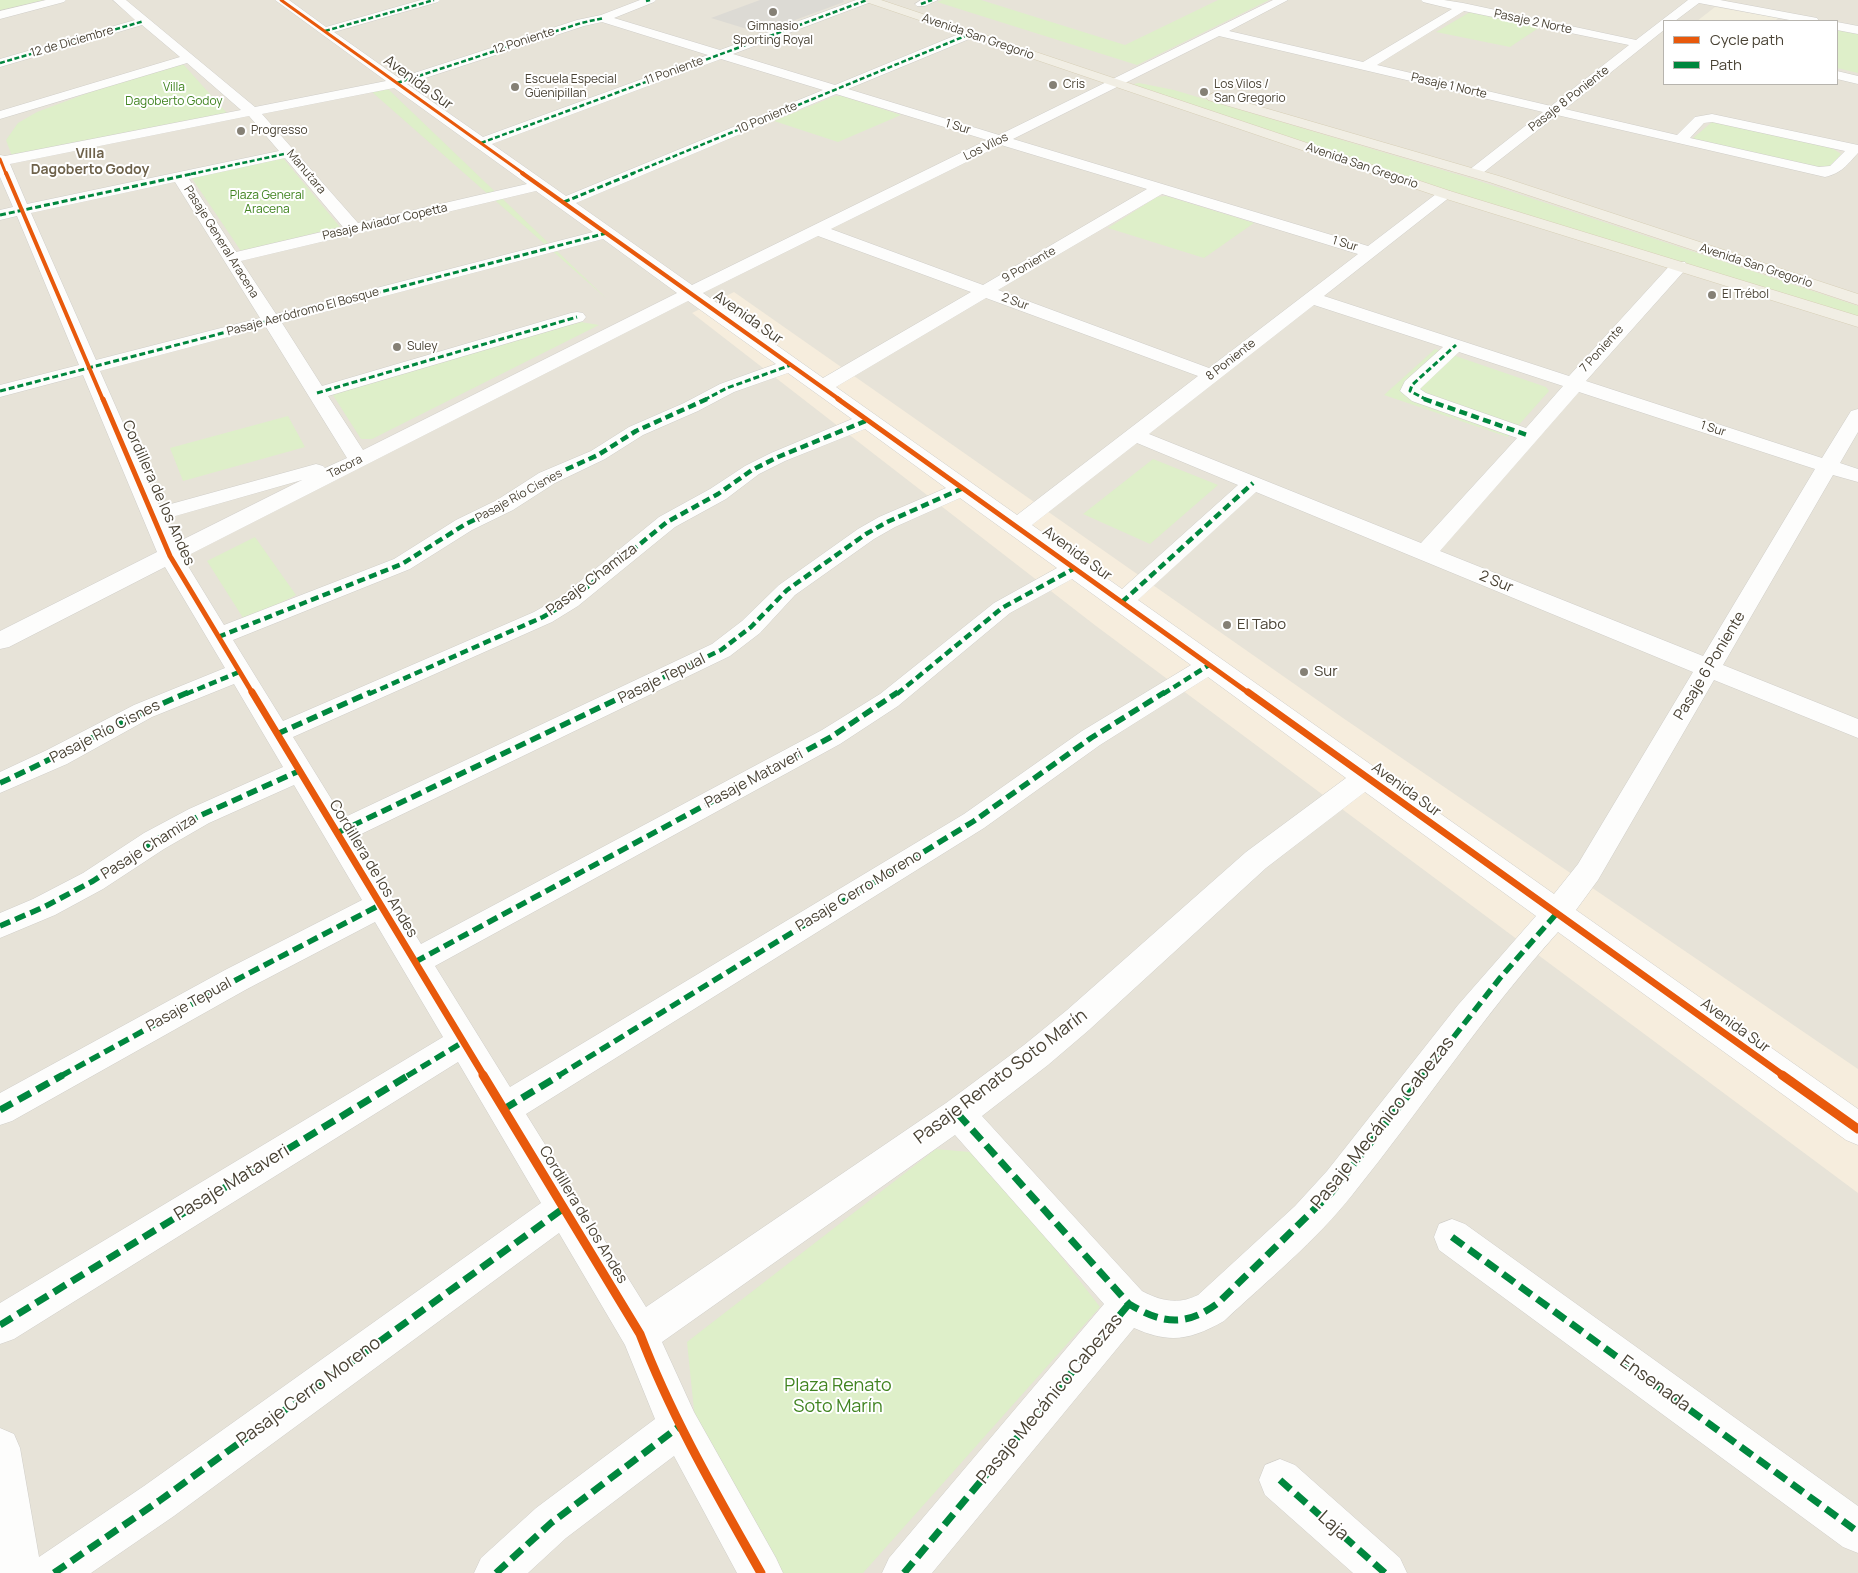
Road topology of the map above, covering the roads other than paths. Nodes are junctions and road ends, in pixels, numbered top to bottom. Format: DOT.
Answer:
graph roads {
  1 [pos="60,0"];
  2 [pos="119,0"];
  3 [pos="281,0"];
  4 [pos="434,0"];
  5 [pos="647,0"];
  6 [pos="869,0"];
  7 [pos="1282,0"];
  8 [pos="1427,0"];
  9 [pos="1695,0"];
  10 [pos="1701,0"];
  11 [pos="1463,7"];
  12 [pos="0,15"];
  13 [pos="604,18"];
  14 [pos="144,20"];
  15 [pos="1669,20"];
  16 [pos="1808,20"];
  17 [pos="1663,25"];
  18 [pos="1838,26"];
  19 [pos="1858,30"];
  20 [pos="325,31"];
  21 [pos="1218,32"];
  22 [pos="970,34"];
  23 [pos="1644,40"];
  24 [pos="1663,40"];
  25 [pos="720,55"];
  26 [pos="188,58"];
  27 [pos="0,62"];
  28 [pos="1366,66"];
  29 [pos="1133,74"];
  30 [pos="1115,75"];
  31 [pos="1838,76"];
  32 [pos="1154,80"];
  33 [pos="1858,80"];
  34 [pos="396,83"];
  35 [pos="835,90"];
  36 [pos="1197,92"];
  37 [pos="1554,110"];
  38 [pos="251,112"];
  39 [pos="4,123"];
  40 [pos="1000,140"];
  41 [pos="1680,140"];
  42 [pos="481,143"];
  43 [pos="1856,149"];
  44 [pos="289,153"];
  45 [pos="0,160"];
  46 [pos="1474,173"];
  47 [pos="180,177"];
  48 [pos="540,185"];
  49 [pos="1160,188"];
  50 [pos="1445,194"];
  51 [pos="564,202"];
  52 [pos="22,211"];
  53 [pos="0,215"];
  54 [pos="354,229"];
  55 [pos="818,230"];
  56 [pos="607,233"];
  57 [pos="1370,252"];
  58 [pos="231,258"];
  59 [pos="1679,266"];
  60 [pos="985,291"];
  61 [pos="690,293"];
  62 [pos="1311,298"];
  63 [pos="1858,300"];
  64 [pos="577,318"];
  65 [pos="271,321"];
  66 [pos="1858,322"];
  67 [pos="1456,345"];
  68 [pos="791,365"];
  69 [pos="89,368"];
  70 [pos="1212,375"];
  71 [pos="1574,383"];
  72 [pos="822,387"];
  73 [pos="0,391"];
  74 [pos="316,393"];
  75 [pos="1858,414"];
  76 [pos="868,420"];
  77 [pos="1134,435"];
  78 [pos="1530,436"];
  79 [pos="359,460"];
  80 [pos="1828,466"];
  81 [pos="1858,476"];
  82 [pos="1253,483"];
  83 [pos="963,488"];
  84 [pos="152,516"];
  85 [pos="1016,526"];
  86 [pos="1424,553"];
  87 [pos="170,556"];
  88 [pos="1075,568"];
  89 [pos="1122,602"];
  90 [pos="218,637"];
  91 [pos="0,641"];
  92 [pos="1209,664"];
  93 [pos="1709,668"];
  94 [pos="239,672"];
  95 [pos="1858,729"];
  96 [pos="277,734"];
  97 [pos="299,771"];
  98 [pos="1366,777"];
  99 [pos="0,783"];
  100 [pos="337,833"];
  101 [pos="380,905"];
  102 [pos="1557,913"];
  103 [pos="0,926"];
  104 [pos="415,962"];
  105 [pos="463,1042"];
  106 [pos="504,1109"];
  107 [pos="0,1110"];
  108 [pos="958,1114"];
  109 [pos="1858,1129"];
  110 [pos="564,1208"];
  111 [pos="1452,1237"];
  112 [pos="1129,1304"];
  113 [pos="0,1325"];
  114 [pos="640,1334"];
  115 [pos="680,1426"];
  116 [pos="0,1448"];
  117 [pos="1280,1480"];
  118 [pos="1858,1532"];
  119 [pos="20,1573"];
  120 [pos="54,1573"];
  121 [pos="496,1573"];
  122 [pos="761,1573"];
  123 [pos="904,1573"];
  124 [pos="1385,1573"];
  1 -- 12 [label="street"];
  2 -- 14 [label="street, Manutara"];
  3 -- 20 [label="street, Avenida Sur"];
  4 -- 20 [label="street"];
  5 -- 13 [label="street, 12 Poniente"];
  6 -- 22 [label="main road, Avenida San Gregorio"];
  6 -- 25 [label="street, 11 Poniente"];
  7 -- 21 [label="street, Los Vilos"];
  8 -- 11 [label="street, Pasaje 2 Norte"];
  9 -- 15 [label="street"];
  10 -- 16 [label="street"];
  11 -- 23 [label="street, Pasaje 2 Norte"];
  11 -- 28 [label="street"];
  13 -- 25 [label="street, 1 Sur"];
  13 -- 34 [label="street, 12 Poniente"];
  14 -- 26 [label="street, Manutara"];
  14 -- 27 [label="street, 12 de Diciembre"];
  17 -- 23 [label="street, Pasaje 8 Poniente"];
  18 -- 19 [label="street"];
  20 -- 34 [label="street, Avenida Sur"];
  21 -- 28 [label="street, Pasaje 1 Norte"];
  21 -- 29 [label="street, Los Vilos"];
  22 -- 30 [label="main road, Avenida San Gregorio"];
  22 -- 35 [label="street, 10 Poniente"];
  23 -- 24 [label="street, Pasaje 2 Norte"];
  23 -- 37 [label="street, Pasaje 8 Poniente"];
  25 -- 35 [label="street, 1 Sur"];
  25 -- 42 [label="street, 11 Poniente"];
  26 -- 38 [label="street, Manutara"];
  26 -- 39 [label="street"];
  28 -- 37 [label="street, Pasaje 1 Norte"];
  29 -- 30 [label="street, Los Vilos"];
  29 -- 32 [label="main road"];
  30 -- 40 [label="street, Los Vilos"];
  30 -- 50 [label="main road, Avenida San Gregorio"];
  31 -- 33 [label="street"];
  34 -- 38 [label="street, 12 Poniente"];
  34 -- 42 [label="street, Avenida Sur"];
  35 -- 40 [label="street, 1 Sur"];
  35 -- 51 [label="street, 10 Poniente"];
  36 -- 46 [label="main road, Avenida San Gregorio"];
  37 -- 41 [label="street, Pasaje 1 Norte"];
  37 -- 46 [label="street, Pasaje 8 Poniente"];
  38 -- 44 [label="street, Manutara"];
  38 -- 45 [label="street, 12 Poniente"];
  40 -- 49 [label="street, 1 Sur"];
  40 -- 55 [label="street, Los Vilos"];
  41 -- 43 [label="street, Pasaje 1 Norte"];
  41 -- 43 [label="street, Pasaje 1 Norte"];
  42 -- 48 [label="street, Avenida Sur"];
  44 -- 47 [label="street"];
  44 -- 54 [label="street, Manutara"];
  45 -- 52 [label="street, Cordillera de los Andes"];
  46 -- 63 [label="main road, Avenida San Gregorio"];
  47 -- 52 [label="street"];
  47 -- 58 [label="street, Pasaje General Aracena"];
  48 -- 51 [label="street, Avenida Sur"];
  48 -- 54 [label="street, Pasaje Aviador Copetta"];
  49 -- 57 [label="street, 1 Sur"];
  49 -- 60 [label="street, 9 Poniente"];
  50 -- 57 [label="street, 8 Poniente"];
  50 -- 59 [label="main road, Avenida San Gregorio"];
  51 -- 56 [label="street, Avenida Sur"];
  52 -- 53 [label="street"];
  52 -- 69 [label="street, Cordillera de los Andes"];
  54 -- 58 [label="street, Pasaje Aviador Copetta"];
  55 -- 60 [label="street, 2 Sur"];
  55 -- 61 [label="street, Los Vilos"];
  56 -- 61 [label="street, Avenida Sur"];
  56 -- 65 [label="street, Pasaje Aeródromo El Bosque"];
  57 -- 62 [label="street, 8 Poniente"];
  58 -- 65 [label="street, Pasaje General Aracena"];
  59 -- 66 [label="main road, Avenida San Gregorio"];
  59 -- 71 [label="street, 7 Poniente"];
  60 -- 70 [label="street, 2 Sur"];
  60 -- 72 [label="street, 9 Poniente"];
  61 -- 68 [label="street, Avenida Sur"];
  61 -- 79 [label="street, Tacora"];
  62 -- 67 [label="street, 1 Sur"];
  62 -- 70 [label="street, 8 Poniente"];
  64 -- 74 [label="street"];
  65 -- 69 [label="street, Pasaje Aeródromo El Bosque"];
  65 -- 74 [label="street, Pasaje General Aracena"];
  67 -- 71 [label="street, 1 Sur"];
  67 -- 78 [label="street"];
  68 -- 72 [label="street, Avenida Sur"];
  68 -- 90 [label="street, Pasaje Río Cisnes"];
  69 -- 73 [label="street, Pasaje Aeródromo El Bosque"];
  69 -- 84 [label="street, Cordillera de los Andes"];
  70 -- 77 [label="street, 8 Poniente"];
  71 -- 78 [label="street, 7 Poniente"];
  71 -- 80 [label="street, 1 Sur"];
  72 -- 76 [label="street, Avenida Sur"];
  74 -- 79 [label="street, Pasaje General Aracena"];
  75 -- 80 [label="street, Pasaje 6 Poniente"];
  76 -- 83 [label="street, Avenida Sur"];
  76 -- 96 [label="street, Pasaje Chamiza"];
  77 -- 82 [label="street, 2 Sur"];
  77 -- 85 [label="street, 8 Poniente"];
  78 -- 86 [label="street, 7 Poniente"];
  79 -- 84 [label="street"];
  79 -- 87 [label="street, Tacora"];
  80 -- 81 [label="street, 1 Sur"];
  80 -- 93 [label="street, Pasaje 6 Poniente"];
  82 -- 86 [label="street, 2 Sur"];
  82 -- 89 [label="street"];
  83 -- 85 [label="street, Avenida Sur"];
  83 -- 100 [label="street, Pasaje Tepual"];
  84 -- 87 [label="street, Cordillera de los Andes"];
  85 -- 88 [label="street, Avenida Sur"];
  86 -- 93 [label="street, 2 Sur"];
  87 -- 90 [label="street, Cordillera de los Andes"];
  87 -- 91 [label="street, Tacora"];
  88 -- 89 [label="street, Avenida Sur"];
  88 -- 104 [label="street, Pasaje Mataveri"];
  89 -- 92 [label="street, Avenida Sur"];
  90 -- 94 [label="street, Cordillera de los Andes"];
  92 -- 98 [label="street, Avenida Sur"];
  92 -- 106 [label="street, Pasaje Cerro Moreno"];
  93 -- 95 [label="street, 2 Sur"];
  93 -- 102 [label="street, Pasaje 6 Poniente"];
  94 -- 96 [label="street, Cordillera de los Andes"];
  94 -- 99 [label="street, Pasaje Río Cisnes"];
  96 -- 97 [label="street, Cordillera de los Andes"];
  97 -- 100 [label="street, Cordillera de los Andes"];
  97 -- 103 [label="street, Pasaje Chamiza"];
  98 -- 102 [label="street, Avenida Sur"];
  98 -- 108 [label="street, Pasaje Renato Soto Marín"];
  100 -- 101 [label="street, Cordillera de los Andes"];
  101 -- 104 [label="street, Cordillera de los Andes"];
  101 -- 107 [label="street, Pasaje Tepual"];
  102 -- 109 [label="street, Avenida Sur"];
  102 -- 112 [label="street, Pasaje Mecánico Cabezas"];
  104 -- 105 [label="street, Cordillera de los Andes"];
  105 -- 106 [label="street, Cordillera de los Andes"];
  105 -- 113 [label="street, Pasaje Mataveri"];
  106 -- 110 [label="street, Cordillera de los Andes"];
  108 -- 112 [label="street"];
  108 -- 114 [label="street, Pasaje Renato Soto Marín"];
  110 -- 114 [label="street, Cordillera de los Andes"];
  110 -- 120 [label="street, Pasaje Cerro Moreno"];
  111 -- 118 [label="street, Ensenada"];
  112 -- 123 [label="street, Pasaje Mecánico Cabezas"];
  114 -- 115 [label="street, Cordillera de los Andes"];
  115 -- 121 [label="street"];
  115 -- 122 [label="street, Cordillera de los Andes"];
  116 -- 119 [label="street"];
  117 -- 124 [label="street, Laja"];
}
